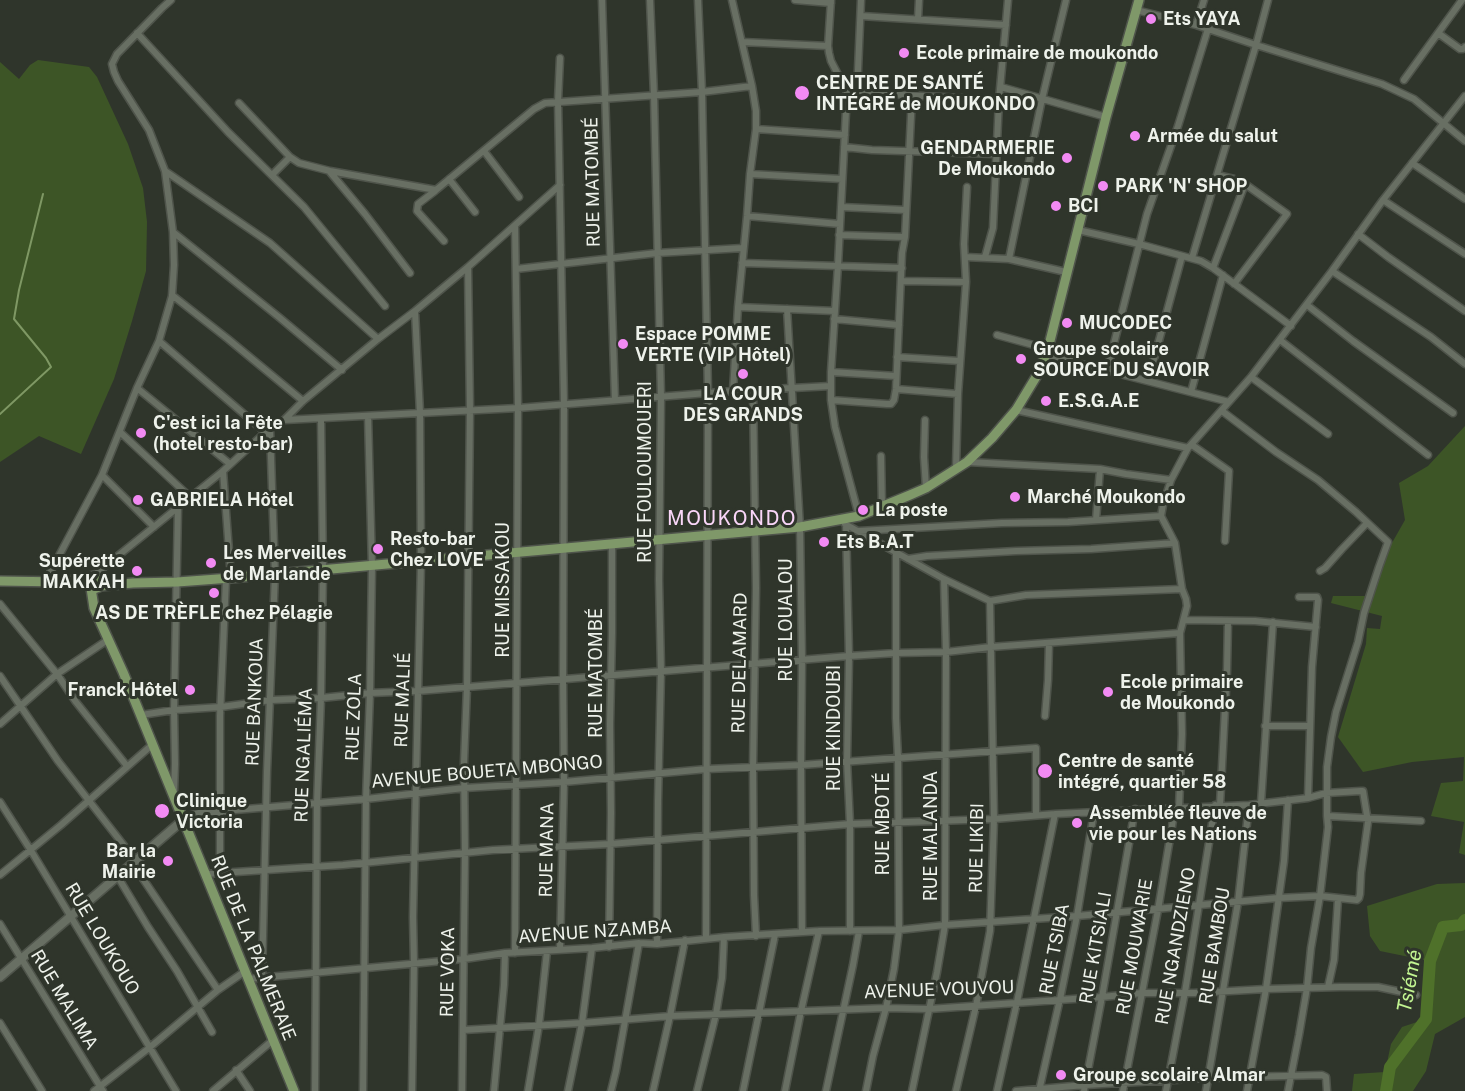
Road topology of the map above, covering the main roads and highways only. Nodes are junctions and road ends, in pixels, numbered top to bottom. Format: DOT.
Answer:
graph roads {
  1 [pos="1137,5"];
  2 [pos="0,581"];
  3 [pos="96,581"];
  4 [pos="294,1091"];
  1 -- 3 [label="main road"];
  2 -- 3 [label="main road"];
  3 -- 4 [label="main road, RUE DE LA PALMERAIE"];
}
